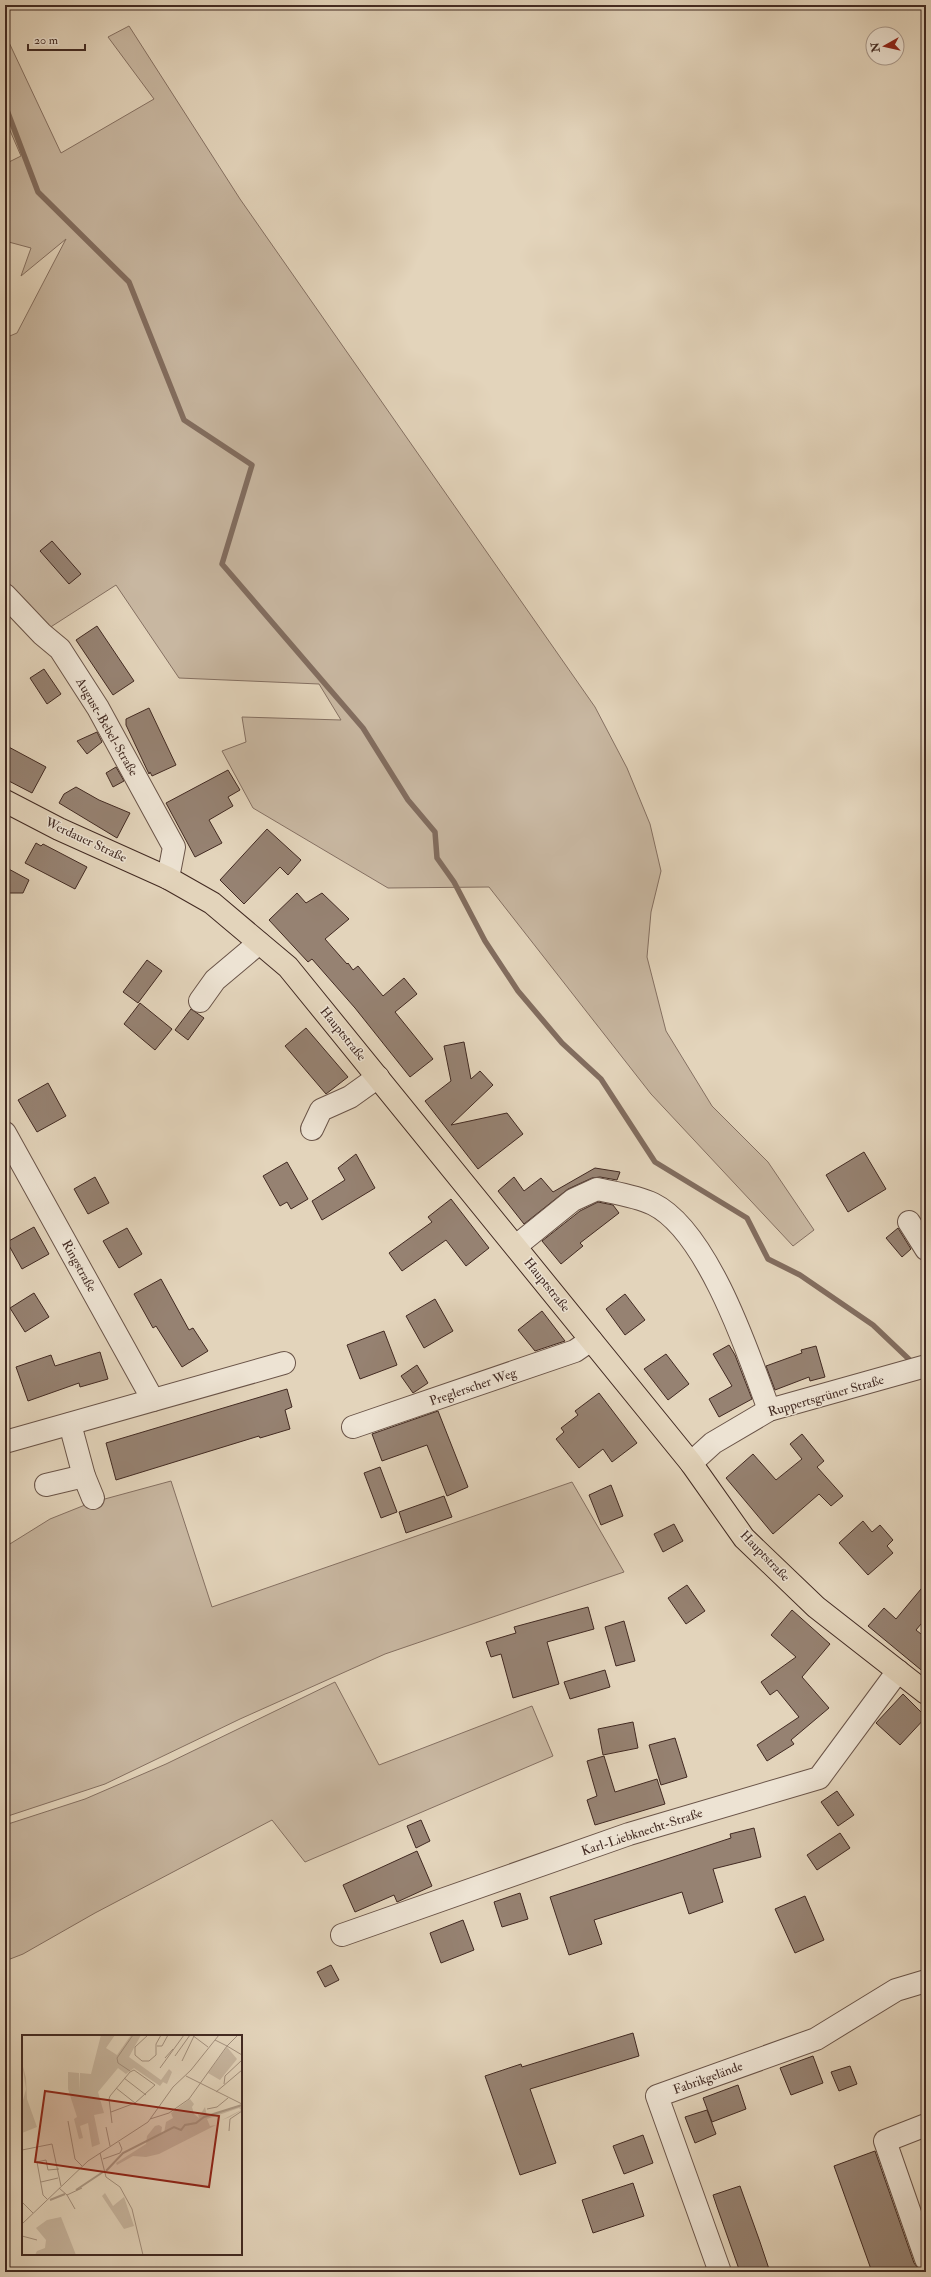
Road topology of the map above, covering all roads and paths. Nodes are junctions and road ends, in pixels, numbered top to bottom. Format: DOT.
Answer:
graph roads {
  1 [pos="5,595"];
  2 [pos="5,801"];
  3 [pos="168,878"];
  4 [pos="259,943"];
  5 [pos="200,1001"];
  6 [pos="378,1077"];
  7 [pos="312,1129"];
  8 [pos="5,1133"];
  9 [pos="909,1222"];
  10 [pos="516,1246"];
  11 [pos="926,1249"];
  12 [pos="591,1340"];
  13 [pos="284,1363"];
  14 [pos="926,1366"];
  15 [pos="153,1400"];
  16 [pos="769,1410"];
  17 [pos="70,1424"];
  18 [pos="353,1427"];
  19 [pos="5,1442"];
  20 [pos="691,1463"];
  21 [pos="84,1476"];
  22 [pos="46,1485"];
  23 [pos="93,1498"];
  24 [pos="898,1671"];
  25 [pos="926,1693"];
  26 [pos="342,1935"];
  27 [pos="926,1981"];
  28 [pos="926,2125"];
  29 [pos="926,2259"];
  30 [pos="720,2272"];
  1 -- 3 [label="street, August-Bebel-Straße"];
  2 -- 3 [label="main road, Werdauer Straße"];
  3 -- 4 [label="main road, Hauptstraße"];
  4 -- 5 [label="street"];
  4 -- 6 [label="main road, Hauptstraße"];
  6 -- 7 [label="street"];
  6 -- 10 [label="main road, Hauptstraße"];
  8 -- 15 [label="street, Ringstraße"];
  9 -- 11 [label="street"];
  10 -- 12 [label="main road, Hauptstraße"];
  10 -- 16 [label="street"];
  12 -- 18 [label="street, Preglerscher Weg"];
  12 -- 20 [label="main road, Hauptstraße"];
  13 -- 15 [label="street"];
  14 -- 16 [label="street, Ruppertsgrüner Straße"];
  15 -- 17 [label="street"];
  16 -- 20 [label="street, Ruppertsgrüner Straße"];
  17 -- 19 [label="street"];
  17 -- 21 [label="street"];
  20 -- 24 [label="main road, Hauptstraße"];
  21 -- 22 [label="street"];
  21 -- 23 [label="street"];
  24 -- 25 [label="main road, Hauptstraße"];
  24 -- 26 [label="street, Karl-Liebknecht-Straße"];
  27 -- 30 [label="street, Fabrikgelände"];
  28 -- 29 [label="street"];
}
